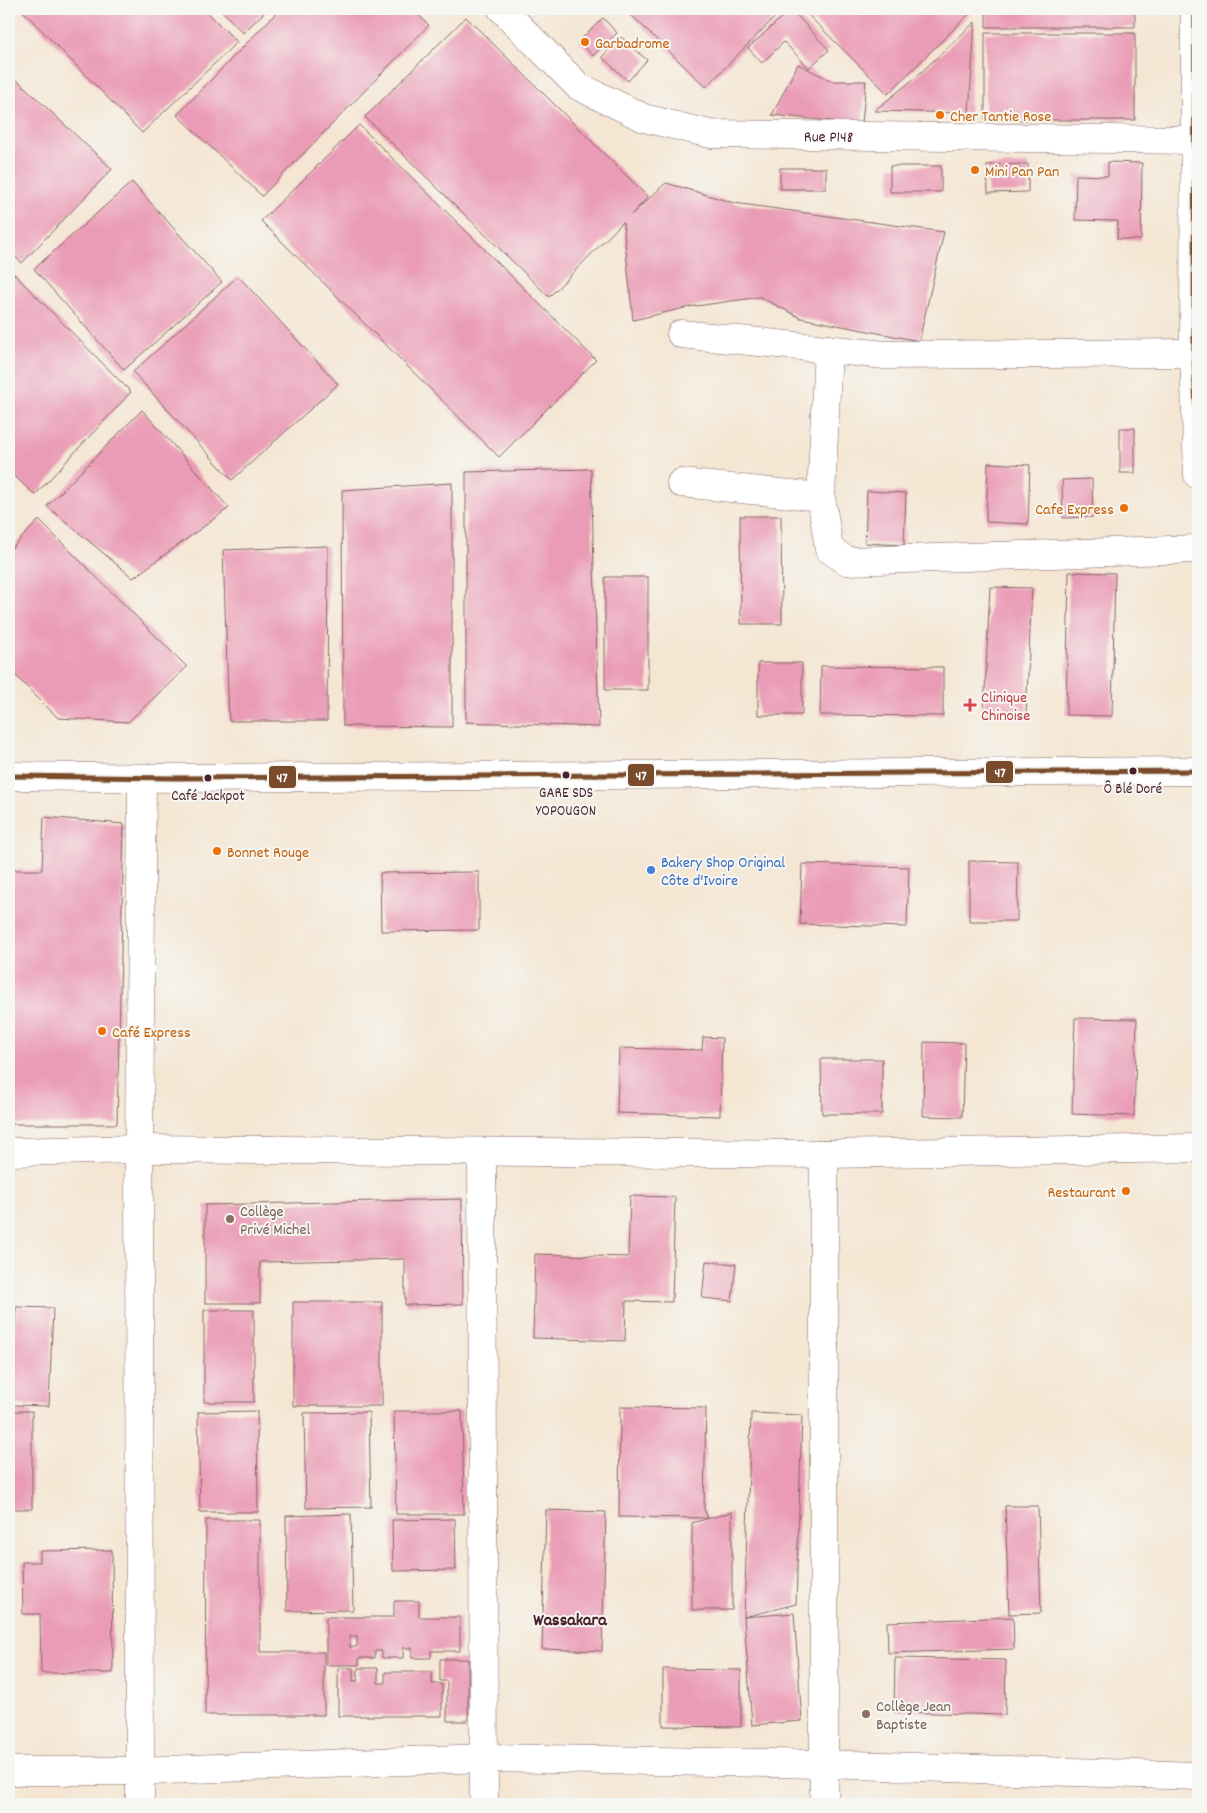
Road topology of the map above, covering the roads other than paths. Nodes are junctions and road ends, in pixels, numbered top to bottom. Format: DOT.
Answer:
graph roads {
  1 [pos="502,9"];
  2 [pos="1195,9"];
  3 [pos="1194,140"];
  4 [pos="681,334"];
  5 [pos="828,349"];
  6 [pos="1196,354"];
  7 [pos="1198,474"];
  8 [pos="681,483"];
  9 [pos="821,497"];
  10 [pos="1198,549"];
  11 [pos="1198,771"];
  12 [pos="9,776"];
  13 [pos="142,778"];
  14 [pos="1198,1148"];
  15 [pos="139,1149"];
  16 [pos="9,1152"];
  17 [pos="482,1152"];
  18 [pos="824,1154"];
  19 [pos="484,1758"];
  20 [pos="823,1764"];
  21 [pos="9,1771"];
  22 [pos="139,1771"];
  23 [pos="1198,1776"];
  24 [pos="140,1804"];
  25 [pos="484,1804"];
  26 [pos="824,1804"];
  1 -- 3 [label="street, Rue P148"];
  2 -- 3 [label="street"];
  3 -- 6 [label="street"];
  4 -- 5 [label="street"];
  5 -- 6 [label="street"];
  5 -- 9 [label="street"];
  6 -- 7 [label="street"];
  8 -- 9 [label="street"];
  9 -- 10 [label="street"];
  11 -- 13 [label="street"];
  12 -- 13 [label="street"];
  13 -- 15 [label="street"];
  14 -- 18 [label="street"];
  15 -- 16 [label="street"];
  15 -- 17 [label="street"];
  15 -- 22 [label="street"];
  17 -- 18 [label="street"];
  17 -- 19 [label="street"];
  18 -- 20 [label="street"];
  19 -- 20 [label="street"];
  19 -- 22 [label="street"];
  19 -- 25 [label="street"];
  20 -- 23 [label="street"];
  20 -- 26 [label="street"];
  21 -- 22 [label="street"];
  22 -- 24 [label="street"];
}
